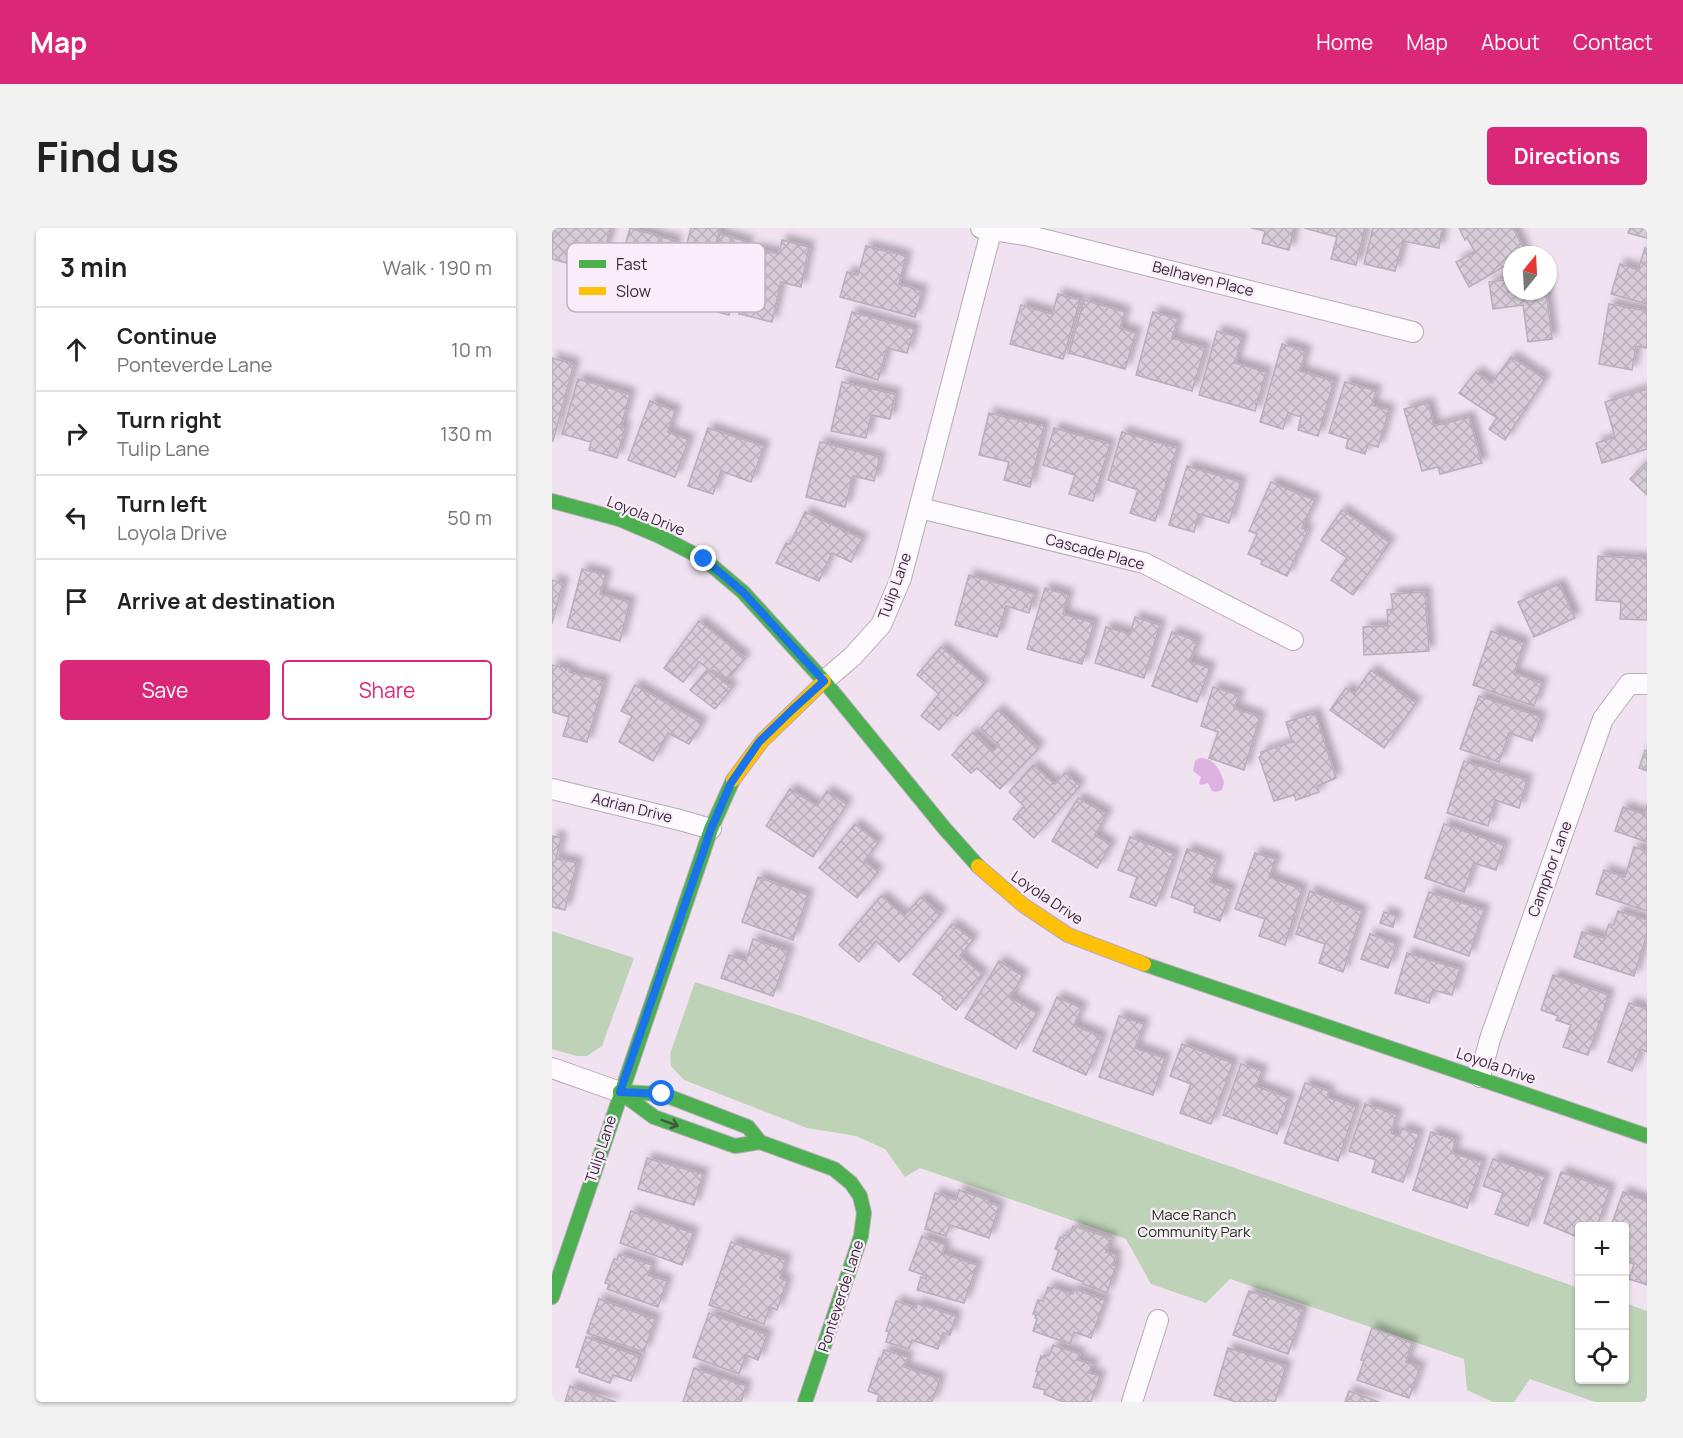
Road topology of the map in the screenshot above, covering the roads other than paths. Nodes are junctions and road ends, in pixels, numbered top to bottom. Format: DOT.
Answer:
graph roads {
  1 [pos="988,229"];
  2 [pos="1413,332"];
  3 [pos="552,501"];
  4 [pos="920,508"];
  5 [pos="1293,640"];
  6 [pos="824,681"];
  7 [pos="1647,684"];
  8 [pos="552,789"];
  9 [pos="711,829"];
  10 [pos="552,1068"];
  11 [pos="1480,1077"];
  12 [pos="620,1092"];
  13 [pos="1647,1136"];
  14 [pos="760,1142"];
  15 [pos="552,1297"];
  16 [pos="1158,1320"];
  17 [pos="805,1402"];
  18 [pos="1132,1402"];
  1 -- 2 [label="street, Belhaven Place"];
  1 -- 4 [label="street, Tulip Lane"];
  3 -- 6 [label="street, Loyola Drive"];
  4 -- 5 [label="street, Cascade Place"];
  4 -- 6 [label="street, Tulip Lane"];
  6 -- 9 [label="street, Tulip Lane"];
  6 -- 11 [label="street, Loyola Drive"];
  7 -- 11 [label="street, Camphor Lane"];
  8 -- 9 [label="street, Adrian Drive"];
  9 -- 12 [label="street, Tulip Lane"];
  10 -- 12 [label="street, Ponteverde Lane"];
  11 -- 13 [label="street, Loyola Drive"];
  12 -- 14 [label="street, Ponteverde Lane"];
  12 -- 14 [label="street, Ponteverde Lane, one-way"];
  12 -- 15 [label="street, Tulip Lane"];
  14 -- 17 [label="street, Ponteverde Lane"];
  16 -- 18 [label="street"];
}
